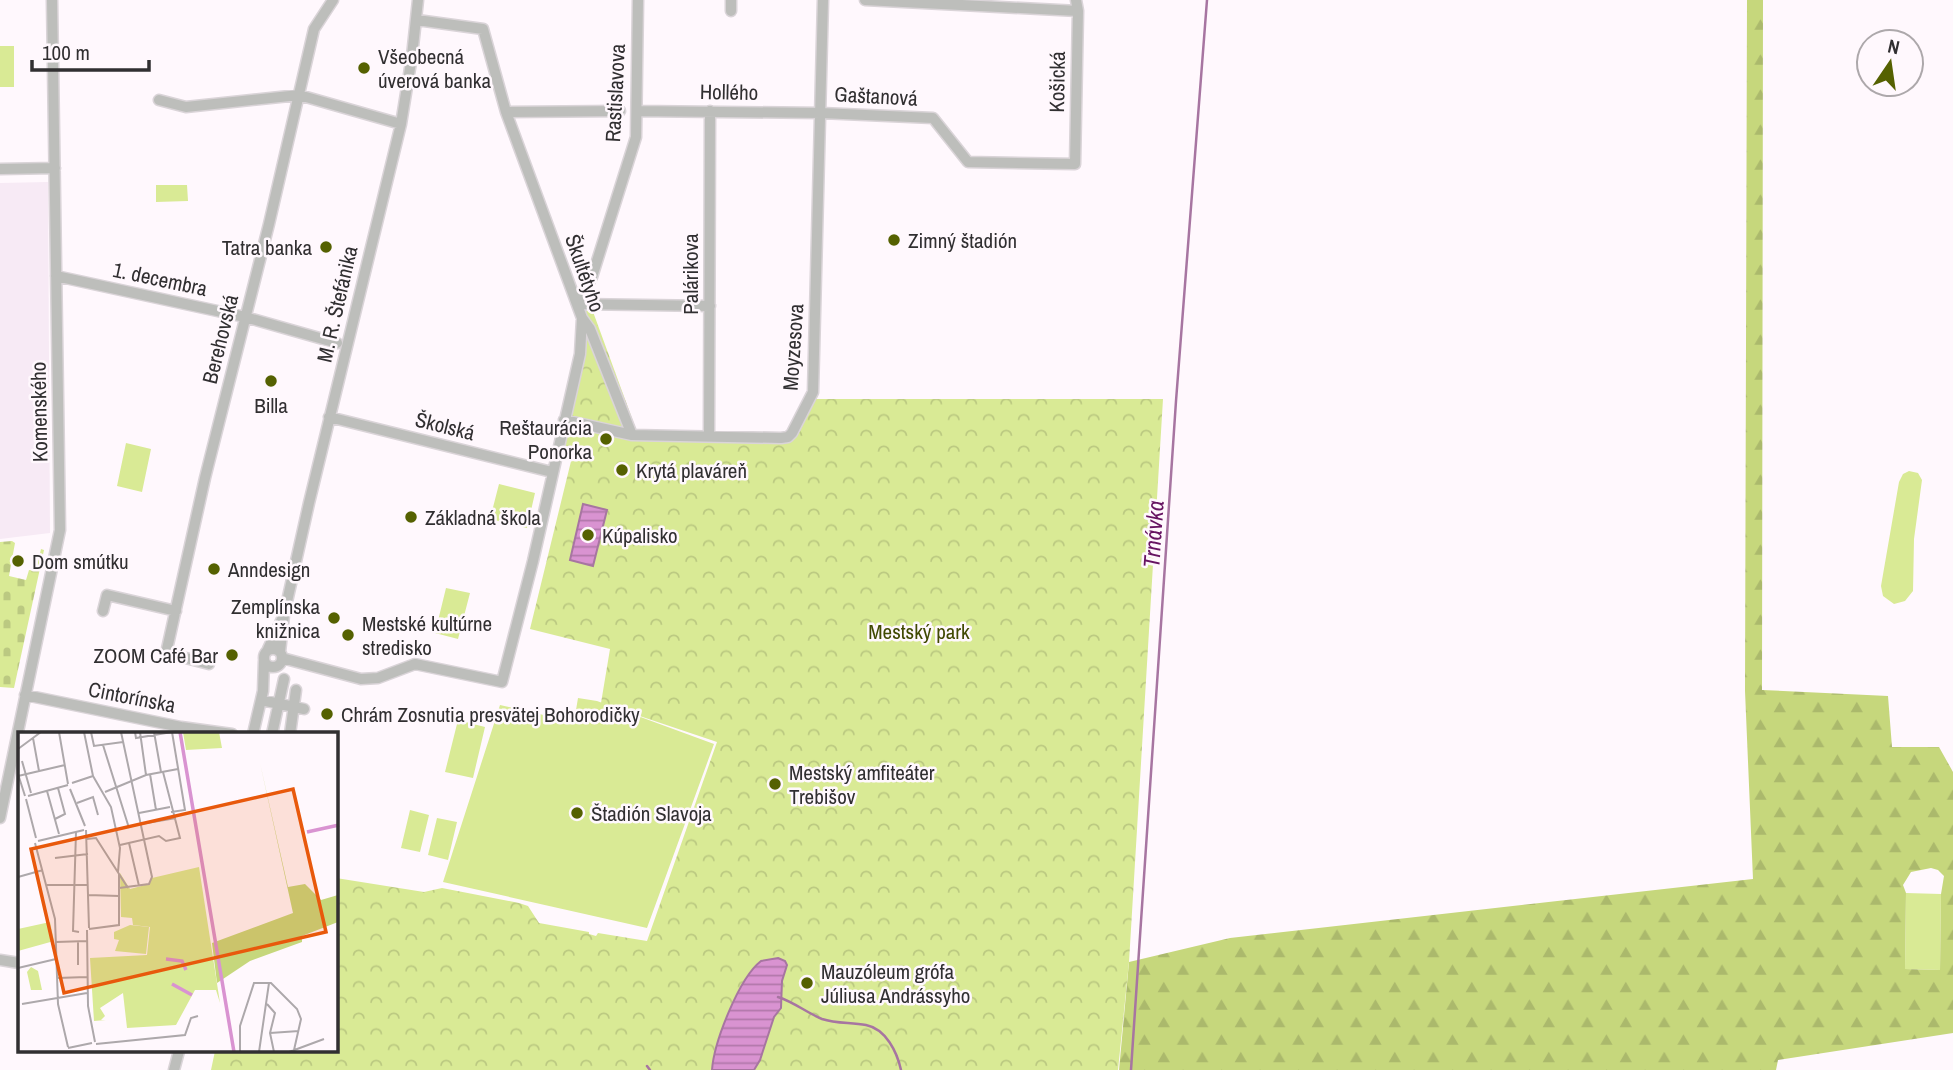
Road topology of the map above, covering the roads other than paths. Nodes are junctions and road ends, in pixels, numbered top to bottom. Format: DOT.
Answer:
graph roads {
  1 [pos="52,0"];
  2 [pos="333,0"];
  3 [pos="418,0"];
  4 [pos="638,0"];
  5 [pos="823,0"];
  6 [pos="865,0"];
  7 [pos="1076,0"];
  8 [pos="1077,11"];
  9 [pos="417,20"];
  10 [pos="299,95"];
  11 [pos="159,100"];
  12 [pos="620,111"];
  13 [pos="637,111"];
  14 [pos="710,111"];
  15 [pos="506,112"];
  16 [pos="821,113"];
  17 [pos="401,124"];
  18 [pos="1075,164"];
  19 [pos="55,169"];
  20 [pos="0,170"];
  21 [pos="56,276"];
  22 [pos="578,304"];
  23 [pos="710,306"];
  24 [pos="245,317"];
  25 [pos="582,318"];
  26 [pos="337,343"];
  27 [pos="329,417"];
  28 [pos="564,420"];
  29 [pos="632,435"];
  30 [pos="709,437"];
  31 [pos="552,472"];
  32 [pos="103,611"];
  33 [pos="176,611"];
  34 [pos="284,615"];
  35 [pos="268,649"];
  36 [pos="280,659"];
  37 [pos="264,662"];
  38 [pos="209,664"];
  39 [pos="284,679"];
  40 [pos="296,690"];
  41 [pos="25,695"];
  42 [pos="262,695"];
  43 [pos="279,703"];
  44 [pos="293,706"];
  45 [pos="304,709"];
  46 [pos="181,730"];
  47 [pos="206,732"];
  48 [pos="253,732"];
  49 [pos="272,732"];
  50 [pos="290,732"];
  51 [pos="0,817"];
  52 [pos="0,960"];
  53 [pos="18,963"];
  54 [pos="178,1052"];
  55 [pos="174,1070"];
  1 -- 19 [label="street, Komenského"];
  2 -- 10 [label="street, Berehovská"];
  3 -- 9 [label="street, M. R. Štefánika"];
  4 -- 13 [label="street, Rastislavova"];
  5 -- 16 [label="street"];
  6 -- 8 [label="street"];
  7 -- 8 [label="street, Košická"];
  8 -- 18 [label="street, Košická"];
  9 -- 15 [label="street, Škultétyho"];
  9 -- 17 [label="street, M. R. Štefánika"];
  10 -- 11 [label="street"];
  10 -- 17 [label="street"];
  10 -- 24 [label="street, Berehovská"];
  12 -- 15 [label="street"];
  13 -- 14 [label="street, Hollého"];
  13 -- 22 [label="street, Rastislavova"];
  14 -- 16 [label="street, Hollého"];
  14 -- 23 [label="street, Palárikova"];
  15 -- 22 [label="street, Škultétyho"];
  16 -- 18 [label="street, Gaštanová"];
  16 -- 30 [label="street, Moyzesova"];
  17 -- 27 [label="street, M. R. Štefánika"];
  19 -- 20 [label="street"];
  19 -- 21 [label="street, Komenského"];
  21 -- 24 [label="street, 1. decembra"];
  21 -- 41 [label="street, Komenského"];
  22 -- 23 [label="street"];
  22 -- 25 [label="street, Škultétyho"];
  23 -- 30 [label="street, Palárikova"];
  24 -- 26 [label="street, 1. decembra"];
  24 -- 33 [label="street, Berehovská"];
  25 -- 28 [label="street, Škultétyho"];
  25 -- 29 [label="street"];
  27 -- 31 [label="street, Školská"];
  27 -- 34 [label="street, M. R. Štefánika"];
  28 -- 29 [label="street, Moyzesova"];
  28 -- 31 [label="street, Škultétyho"];
  29 -- 30 [label="street, Moyzesova"];
  31 -- 36 [label="street, Škultétyho"];
  32 -- 33 [label="street"];
  33 -- 38 [label="street, Berehovská"];
  34 -- 35 [label="street, M. R. Štefánika"];
  34 -- 36 [label="street, M. R. Štefánika"];
  35 -- 36 [label="street"];
  35 -- 37 [label="street"];
  36 -- 37 [label="street"];
  36 -- 42 [label="street, M. R. Štefánika"];
  37 -- 42 [label="street, M. R. Štefánika"];
  39 -- 43 [label="street"];
  40 -- 44 [label="street"];
  41 -- 46 [label="street, Cintorínska"];
  41 -- 51 [label="street, Komenského"];
  42 -- 43 [label="street"];
  42 -- 48 [label="street, M. R. Štefánika"];
  43 -- 44 [label="street"];
  43 -- 49 [label="street"];
  44 -- 45 [label="street"];
  44 -- 50 [label="street"];
  46 -- 47 [label="street, Cintorínska"];
  52 -- 53 [label="street"];
  54 -- 55 [label="street"];
}
